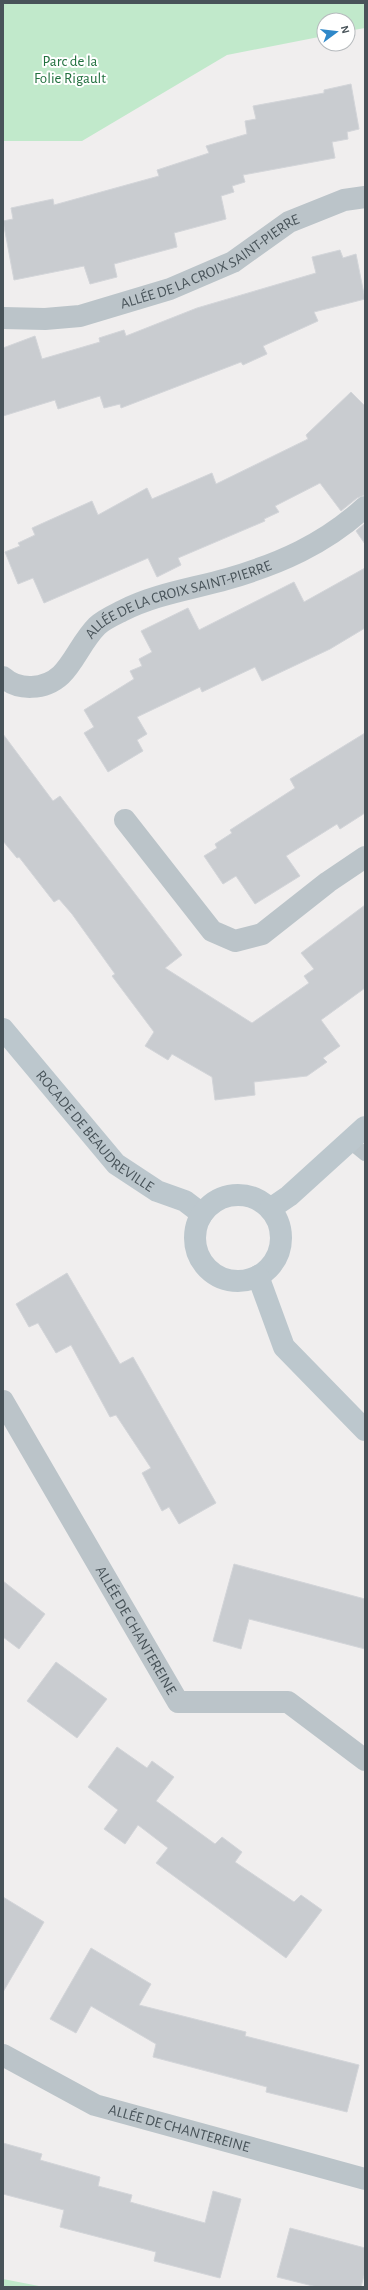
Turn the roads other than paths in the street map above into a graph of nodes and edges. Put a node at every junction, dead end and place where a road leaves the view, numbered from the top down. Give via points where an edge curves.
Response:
1 (365, 197) edge
2 (3, 318) edge
3 (365, 507) edge
4 (3, 677) edge
5 (125, 820) dead end
6 (365, 857) edge
7 (3, 1029) edge
8 (365, 1127) edge
9 (357, 1148) edge
10 (270, 1209) junction
11 (202, 1214) junction
12 (258, 1276) junction
13 (3, 1401) edge
14 (365, 1430) edge
15 (365, 1760) edge
16 (3, 2055) edge
17 (365, 2179) edge

1 - 2 street, ALLÉE DE LA CROIX SAINT-PIERRE via 344,200 289,222 233,262 170,289 80,316
3 - 4 street, ALLÉE DE LA CROIX SAINT-PIERRE via 327,538 283,561 227,579 151,598 123,610 97,625 60,676 42,685 24,688 9,683
5 - 6 street via 212,931 235,941 262,934 328,882
7 - 11 street, ROCADE DE BEAUDREVILLE via 116,1164 157,1191 185,1200
8 - 9 street
9 - 10 street
10 - 11 street via 260,1200 234,1195 211,1204
10 - 12 street via 278,1221 281,1245 272,1264
11 - 12 street via 196,1228 195,1243 208,1269 220,1277 235,1281 250,1280
12 - 14 street via 284,1347
13 - 15 street, ALLÉE DE CHANTEREINE via 178,1702 288,1702
16 - 17 street, ALLÉE DE CHANTEREINE via 95,2105

